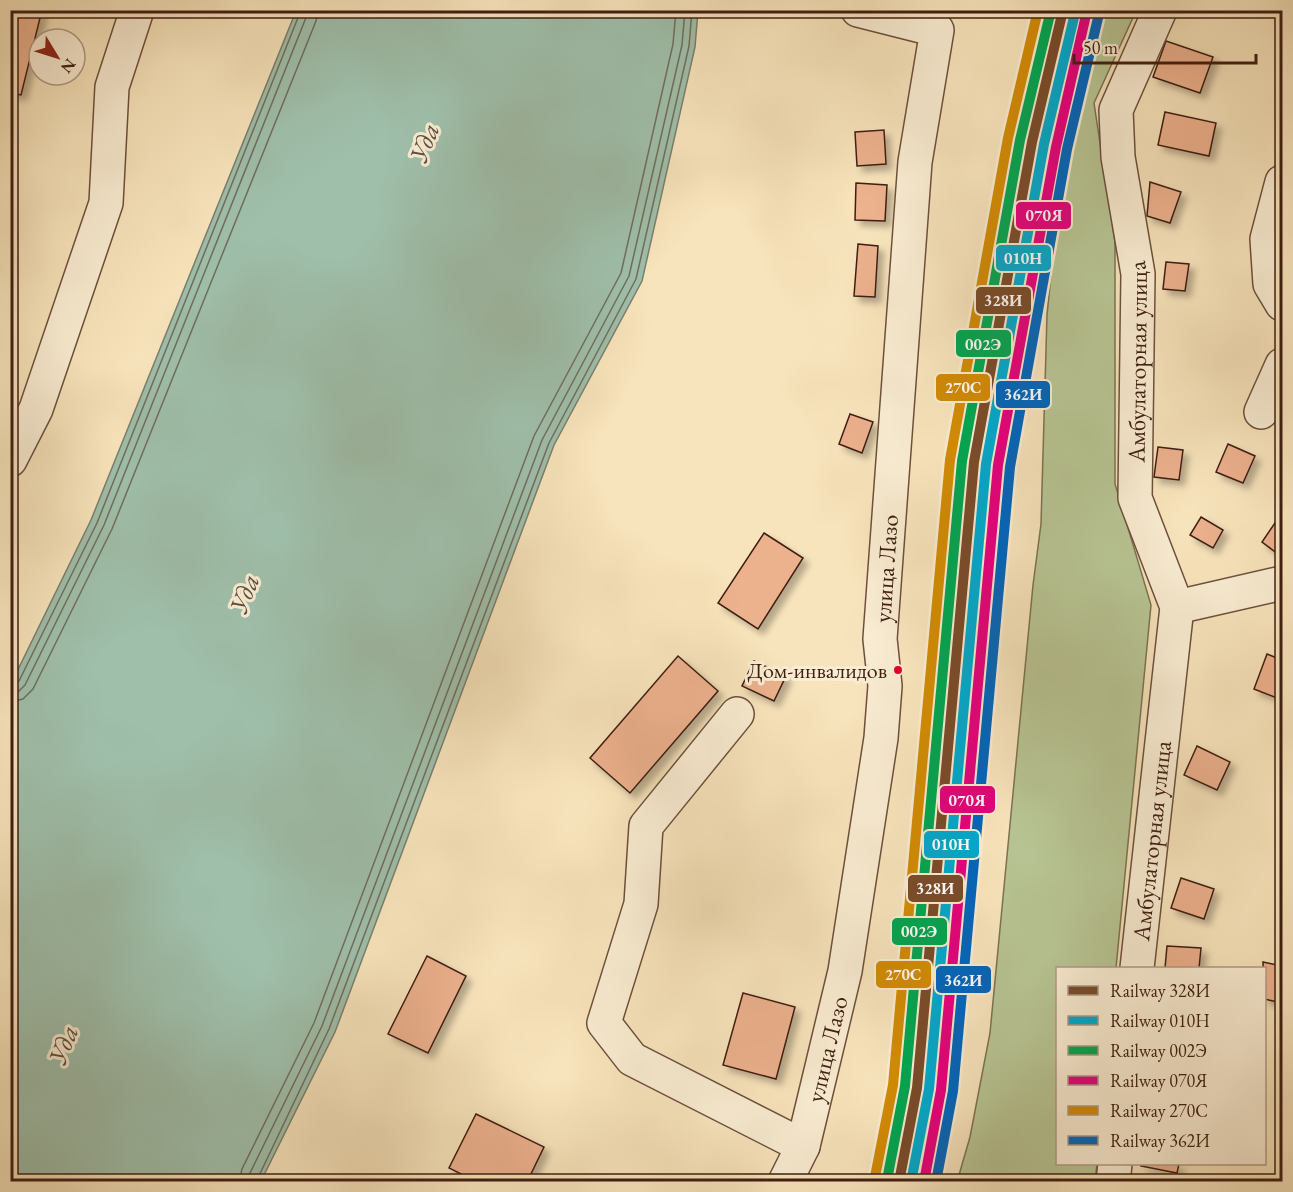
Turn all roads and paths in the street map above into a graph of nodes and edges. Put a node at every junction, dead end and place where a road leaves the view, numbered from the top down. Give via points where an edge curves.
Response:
1 (137, 10) edge
2 (858, 10) edge
3 (1160, 10) edge
4 (1282, 182) edge
5 (1282, 304) edge
6 (1282, 365) edge
7 (1261, 412) dead end
8 (10, 460) edge
9 (1282, 583) edge
10 (1177, 607) junction
11 (737, 714) dead end
12 (1137, 967) edge
13 (802, 1146) junction
14 (1115, 1165) edge
15 (785, 1182) edge
16 (1113, 1182) edge

1 - 8 street via 112,87 106,203 36,409
2 - 13 street, улица Лазо via 937,30 915,162 880,639 885,686 880,738 845,971
3 - 10 street, Амбулаторная улица via 1116,110 1118,157 1138,274 1135,498
4 - 5 street via 1267,239 1270,284
6 - 7 street
9 - 10 street
10 - 12 street, Амбулаторная улица
11 - 13 street via 646,826 641,904 604,1023 632,1059
13 - 15 street, улица Лазо
14 - 16 street

